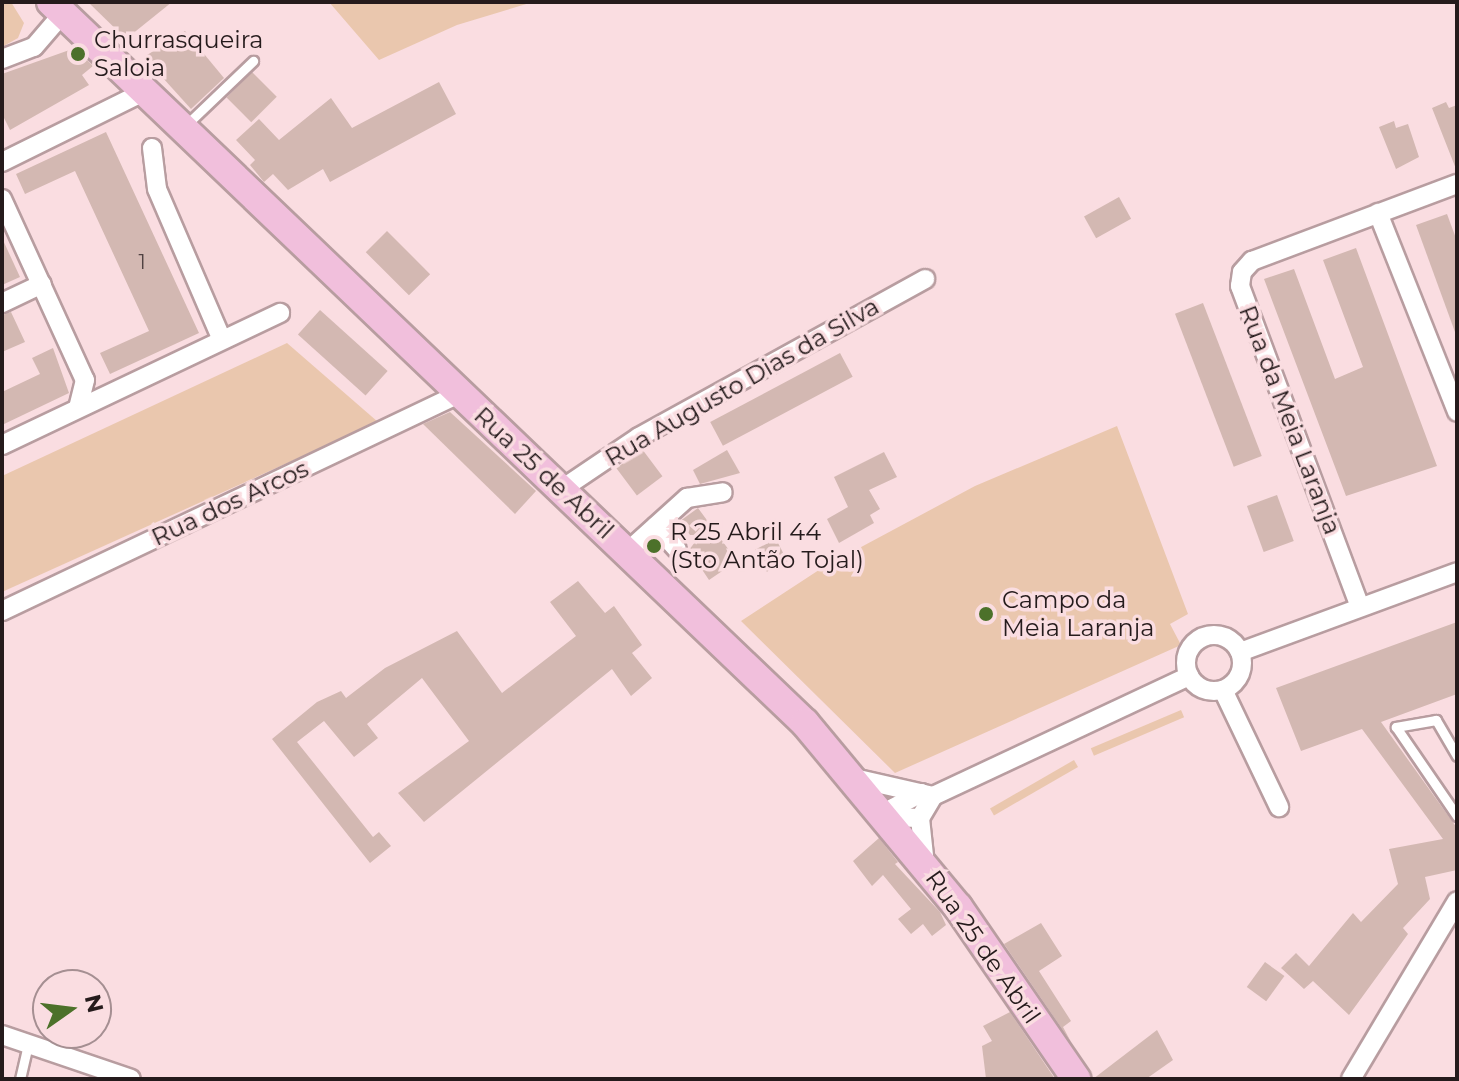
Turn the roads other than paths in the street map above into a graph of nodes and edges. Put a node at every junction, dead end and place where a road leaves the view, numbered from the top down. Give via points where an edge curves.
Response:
1 (57, 7) edge
2 (2, 59) edge
3 (253, 61) dead end
4 (148, 90) junction
5 (185, 126) junction
6 (152, 148) dead end
7 (2, 162) edge
8 (1457, 184) edge
9 (2, 199) edge
10 (1378, 213) junction
11 (925, 279) dead end
12 (42, 284) junction
13 (2, 303) edge
14 (280, 313) dead end
15 (222, 340) junction
16 (459, 394) junction
17 (78, 408) junction
18 (1457, 412) edge
19 (2, 445) edge
20 (562, 489) junction
21 (723, 492) dead end
22 (656, 526) junction
23 (677, 549) dead end
24 (627, 552) junction
25 (1457, 572) edge
26 (1360, 607) junction
27 (2, 611) edge
28 (1240, 652) junction
29 (1189, 676) junction
30 (1223, 690) junction
31 (1457, 756) edge
32 (854, 778) junction
33 (927, 795) junction
34 (1279, 807) dead end
35 (1456, 809) edge
36 (888, 817) junction
37 (920, 818) junction
38 (925, 865) junction
39 (1457, 901) edge
40 (2, 1035) edge
41 (28, 1043) junction
42 (20, 1079) edge
43 (131, 1079) edge
44 (1076, 1079) edge
45 (1351, 1079) edge

1 - 2 street via 34,47
1 - 4 main road, Rua 25 de Abril
3 - 5 lane
4 - 5 main road, Rua 25 de Abril
4 - 7 street
5 - 16 main road, Rua 25 de Abril
6 - 15 street via 157,189
8 - 10 street, Rua da Meia Laranja
9 - 12 street
10 - 18 street
10 - 26 street, Rua da Meia Laranja via 1252,261 1240,286
11 - 20 street, Rua Augusto Dias da Silva via 639,437
12 - 13 street
12 - 17 street via 85,380
14 - 15 street
15 - 17 street
16 - 20 main road, Rua 25 de Abril
16 - 27 street, Rua dos Arcos
17 - 19 street
20 - 24 main road, Rua 25 de Abril
21 - 22 street via 687,498
22 - 23 street
22 - 24 street
24 - 32 main road, Rua 25 de Abril via 805,723
25 - 26 street
26 - 28 street
28 - 29 street via 1220,635 1199,638 1187,653
28 - 30 street via 1240,675
29 - 30 street via 1203,689
29 - 33 street
30 - 34 street
31 - 35 lane via 1436,720 1396,727
32 - 33 street
32 - 36 main road, Rua 25 de Abril
33 - 36 street via 893,808
33 - 37 street
36 - 37 street
36 - 38 main road, Rua 25 de Abril
37 - 38 street
38 - 44 main road, Rua 25 de Abril
39 - 45 street
40 - 41 street
41 - 42 lane
41 - 43 street

